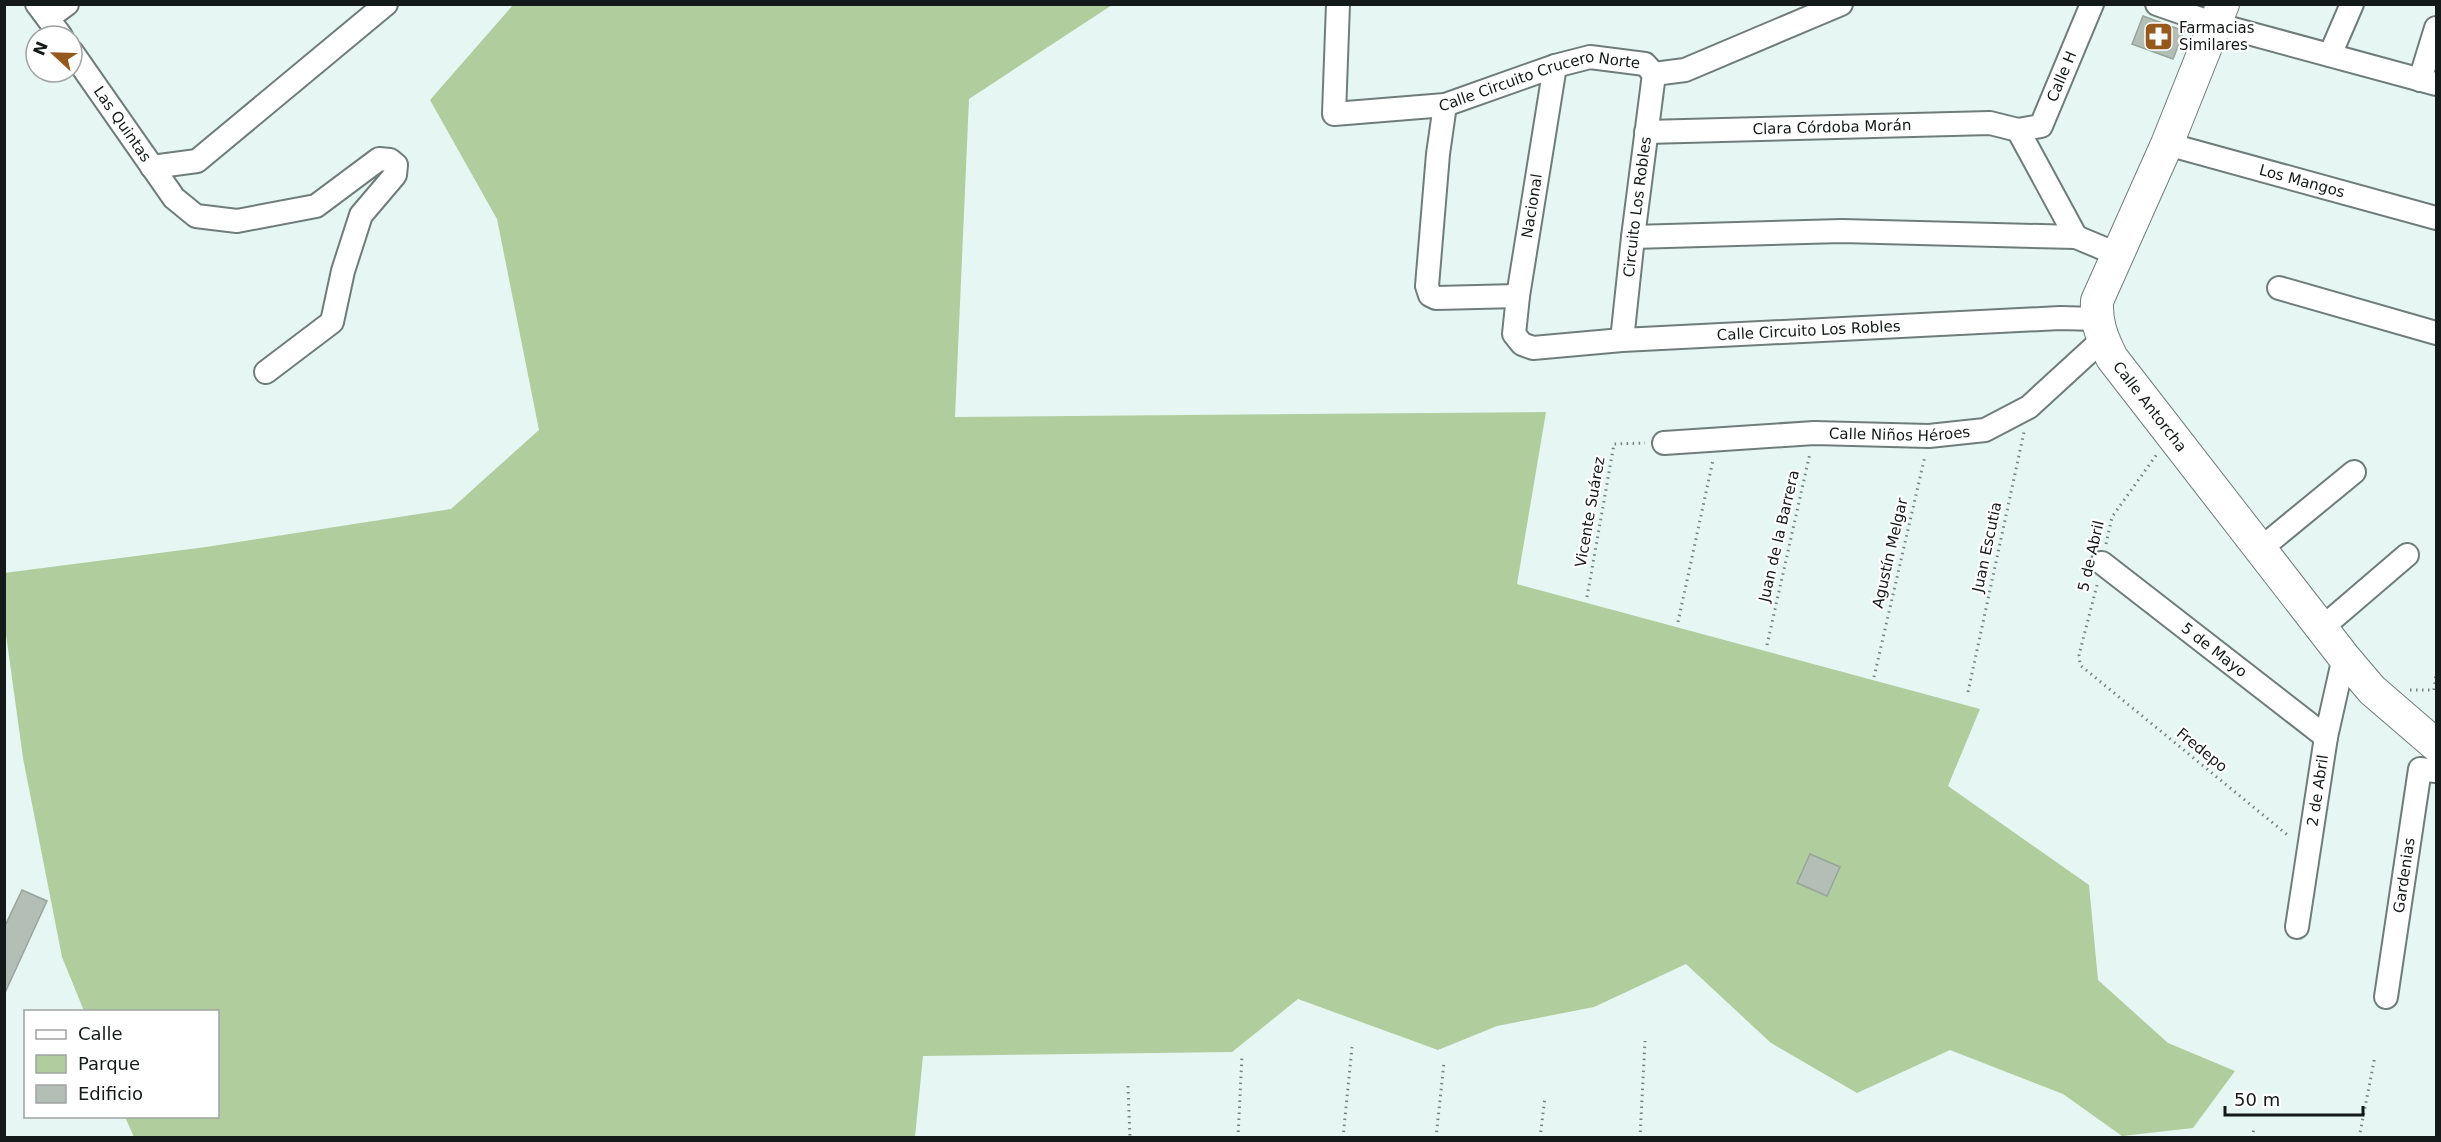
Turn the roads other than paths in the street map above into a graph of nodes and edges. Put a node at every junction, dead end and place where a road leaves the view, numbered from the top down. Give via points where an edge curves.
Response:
1 (67, 4) edge
2 (386, 4) edge
3 (1338, 4) edge
4 (1841, 4) edge
5 (2092, 4) edge
6 (2157, 4) edge
7 (2352, 4) edge
8 (2219, 14) edge
9 (48, 19) edge
10 (2436, 28) edge
11 (2330, 56) junction
12 (1555, 66) junction
13 (84, 69) edge
14 (1654, 74) junction
15 (2428, 82) edge
16 (1445, 105) junction
17 (2018, 130) junction
18 (1646, 132) junction
19 (2167, 144) junction
20 (152, 166) junction
21 (2436, 218) edge
22 (1633, 237) junction
23 (2076, 237) junction
24 (2119, 255) junction
25 (2279, 288) dead end
26 (1518, 296) junction
27 (2099, 329) junction
28 (2436, 333) edge
29 (1622, 340) junction
30 (1522, 344) joint
31 (266, 372) dead end
32 (1664, 443) road end
33 (2354, 472) dead end
34 (2259, 550) junction
35 (2407, 555) dead end
36 (2102, 563) road end
37 (2323, 627) junction
38 (2344, 657) junction
39 (2326, 737) junction
40 (2435, 742) edge
41 (2436, 771) edge
42 (2297, 927) dead end
43 (2386, 997) dead end

1 - 9 street
2 - 20 street via 197,161
3 - 16 street via 1334,114
4 - 14 street, Calle Circuito Crucero Norte via 1685,70
5 - 17 street, Calle H via 2041,126
6 - 8 street
7 - 11 street
8 - 11 street
8 - 19 street
10 - 15 street
11 - 15 street
12 - 14 street, Calle Circuito Crucero Norte via 1590,57 1644,64
12 - 16 street, Calle Circuito Crucero Norte
12 - 26 street, Nacional
13 - 20 street, Las Quintas
14 - 18 street, Circuito Los Robles
16 - 26 street, Calle Circuito Crucero Norte via 1427,285 1436,298
17 - 18 street, Clara Córdoba Morán via 1990,123
17 - 23 street
18 - 22 street, Circuito Los Robles
19 - 21 street, Los Mangos
19 - 24 street
20 - 31 street, Las Quintas via 174,198 196,216 237,221 316,206 379,159 396,165 395,175 361,215 332,322
22 - 23 street via 1842,231
22 - 29 street, Circuito Los Robles
23 - 24 street
24 - 27 street via 2097,301
25 - 28 street
26 - 30 street, Nacional via 1514,334
27 - 29 street, Calle Circuito Los Robles via 2060,318
27 - 32 street, Calle Niños Héroes via 2029,407 1985,430 1929,436 1814,434
27 - 34 street, Calle Antorcha via 2112,358
29 - 30 street, Calle Circuito Los Robles via 1533,348
33 - 34 street
34 - 37 street, Calle Antorcha
35 - 37 street
36 - 39 street, 5 de Mayo
37 - 38 street, Calle Antorcha
38 - 39 street, 2 de Abril
38 - 40 street, Calle Antorcha via 2372,690
39 - 42 street, 2 de Abril
41 - 43 street, Gardenias via 2420,769

